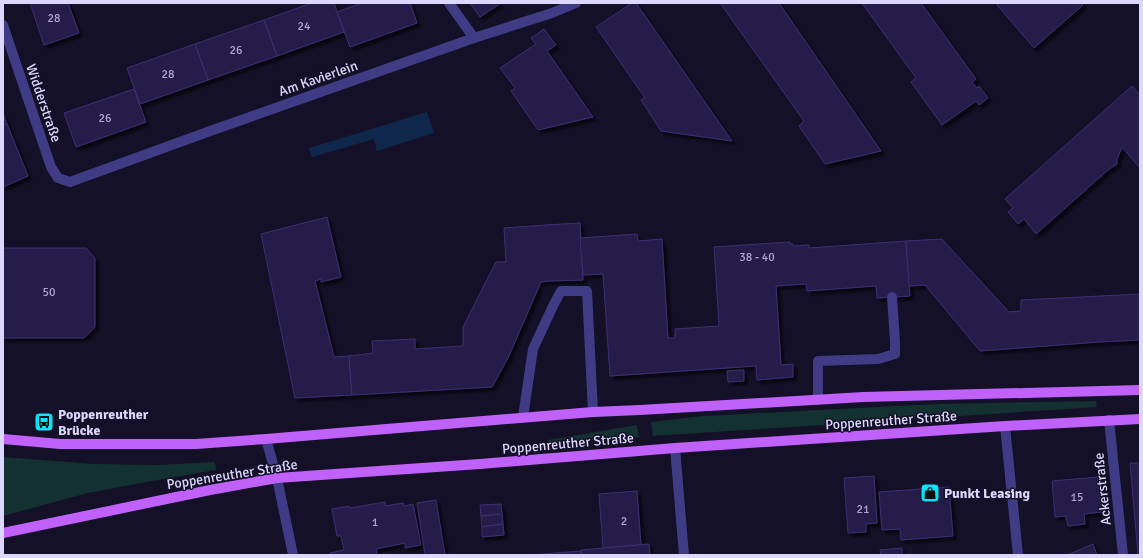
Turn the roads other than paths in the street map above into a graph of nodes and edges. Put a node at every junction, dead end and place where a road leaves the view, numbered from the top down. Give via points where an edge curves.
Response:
1 (449, 3) edge
2 (576, 3) edge
3 (3, 25) edge
4 (474, 38) junction
5 (70, 182) joint
6 (892, 297) dead end
7 (1140, 390) edge
8 (818, 400) junction
9 (593, 412) junction
10 (523, 417) junction
11 (1140, 419) edge
12 (1109, 420) junction
13 (1005, 426) junction
14 (3, 439) edge
15 (266, 439) junction
16 (675, 448) junction
17 (277, 478) junction
18 (3, 534) edge
19 (293, 555) edge
20 (684, 555) edge
21 (1018, 555) edge
22 (1123, 555) edge

1 - 4 street
2 - 4 street, Am Kavierlein
3 - 5 street, Widderstraße via 51,167 58,178
4 - 5 street, Am Kavierlein
6 - 8 street via 895,354 878,359 818,361
7 - 8 main road, Poppenreuther Straße
8 - 9 main road, Poppenreuther Straße
9 - 10 main road, Poppenreuther Straße
9 - 10 street via 587,290 561,291 533,349
10 - 15 main road, Poppenreuther Straße
11 - 12 main road, Poppenreuther Straße
12 - 13 main road, Poppenreuther Straße
12 - 22 street, Ackerstraße
13 - 16 main road, Poppenreuther Straße
13 - 21 street
14 - 15 main road, Poppenreuther Straße via 60,444 196,444
15 - 17 street
16 - 17 main road, Poppenreuther Straße
16 - 20 street
17 - 18 main road, Poppenreuther Straße
17 - 19 street

